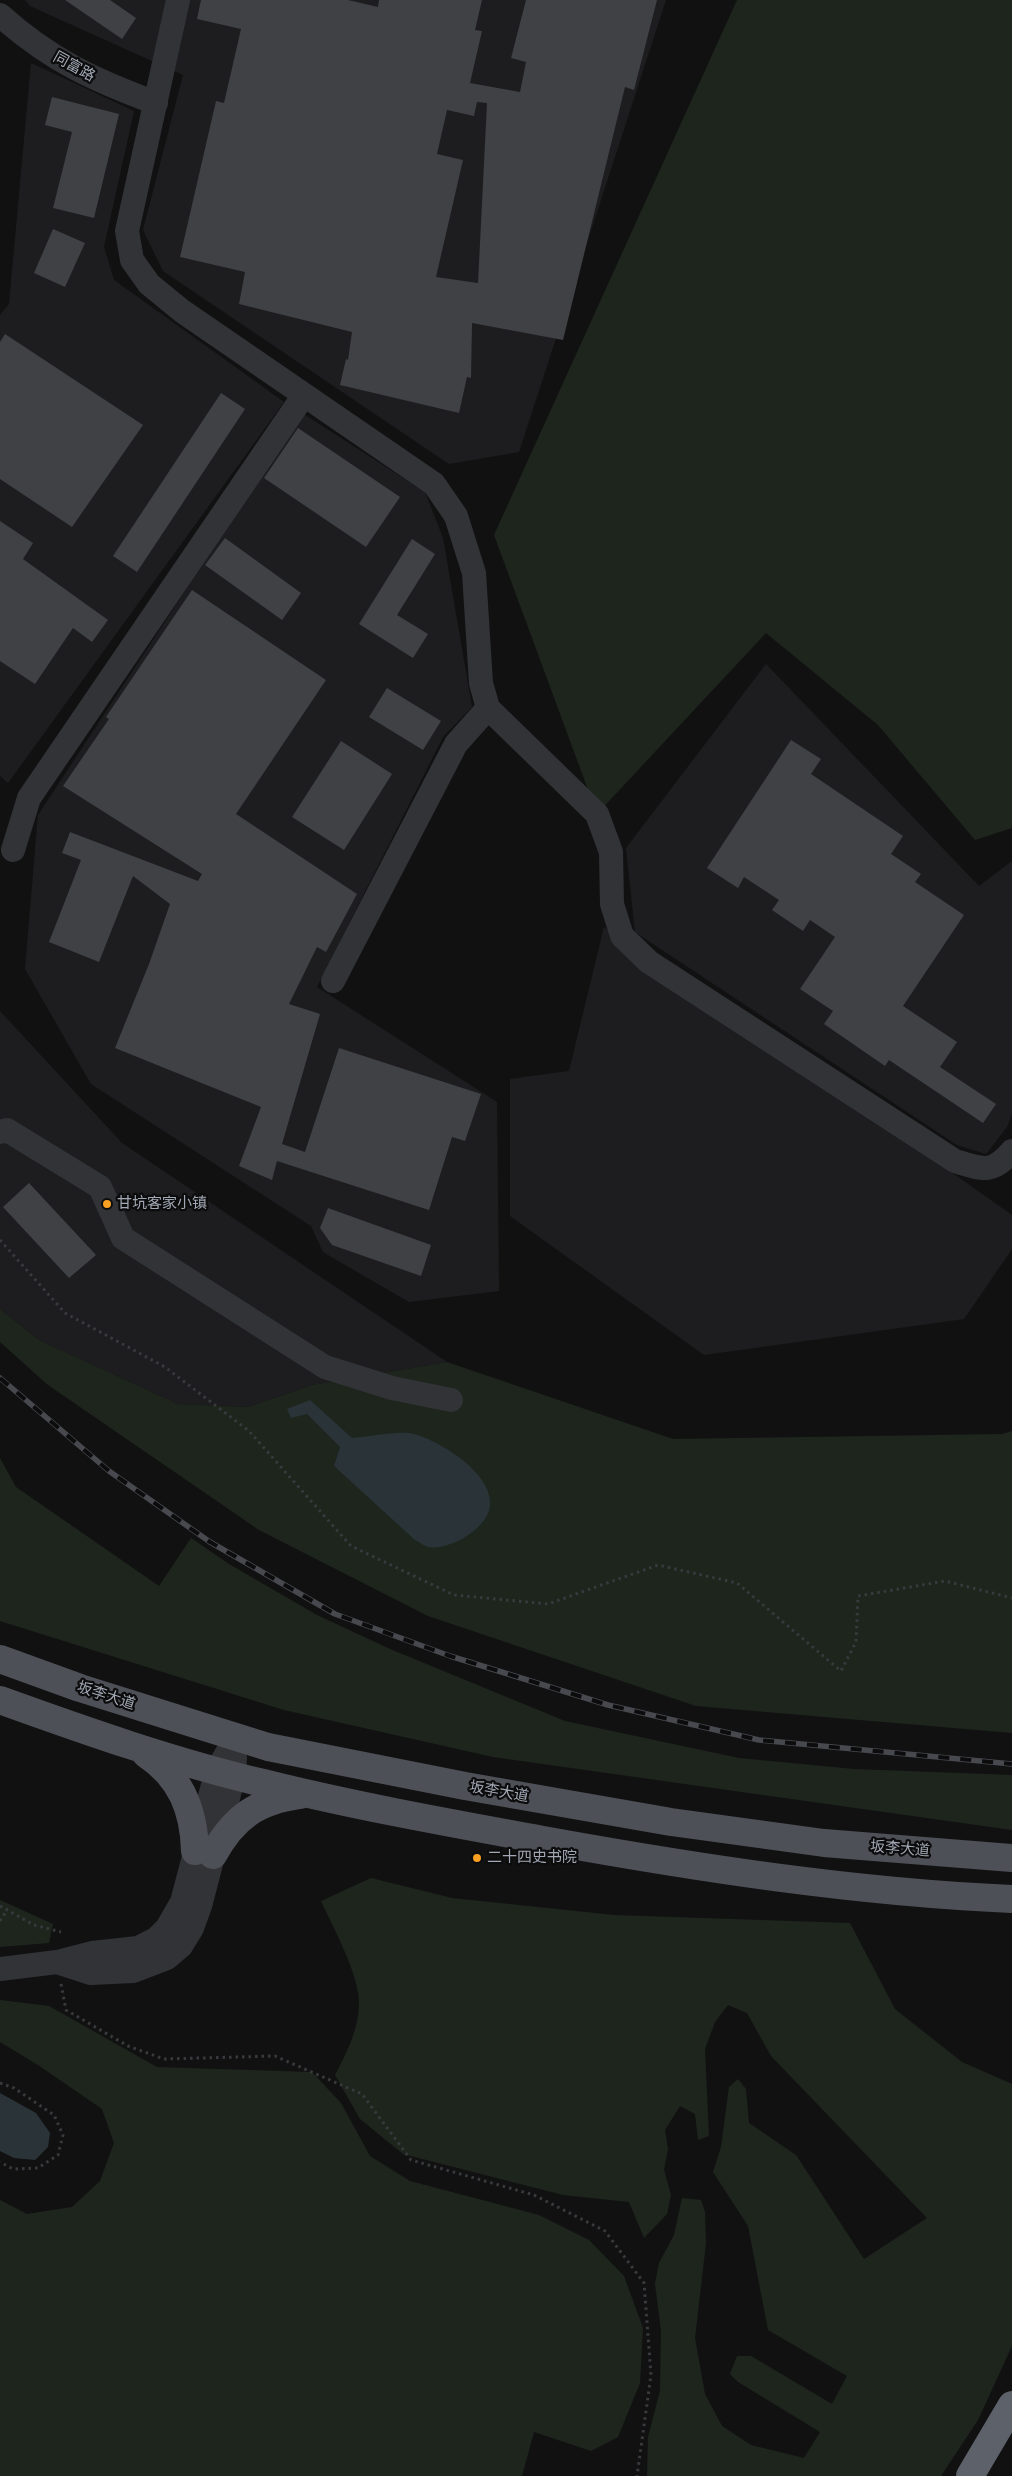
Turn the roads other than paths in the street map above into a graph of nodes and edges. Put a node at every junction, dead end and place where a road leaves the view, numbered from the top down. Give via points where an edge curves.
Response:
1 (178, 0) edge
2 (0, 15) edge
3 (156, 104) junction
4 (304, 395) junction
5 (488, 708) junction
6 (13, 850) dead end
7 (333, 981) dead end
8 (0, 1132) edge
9 (1012, 1151) edge
10 (451, 1400) dead end
11 (0, 1659) edge
12 (0, 1700) edge
13 (236, 1738) junction
14 (132, 1745) junction
15 (225, 1773) junction
16 (311, 1793) junction
17 (204, 1853) junction
18 (1012, 1858) edge
19 (1012, 1899) edge
20 (0, 1969) edge
21 (1012, 2405) edge
22 (970, 2476) edge

1 - 3 street
2 - 3 street, 同富路 via 29,41 74,69
3 - 4 street via 127,231 132,260 149,284 182,311
4 - 5 street via 434,484 456,516 474,573 481,683
4 - 6 street via 29,798
5 - 7 street via 456,744
5 - 9 street via 597,814 611,852 612,904 622,936 649,962 954,1161 983,1169 1002,1164
8 - 10 street via 7,1130 100,1187 123,1238 325,1367 392,1388
11 - 13 main road, 坂李大道
12 - 14 main road
13 - 15 street
13 - 18 main road, 坂李大道 via 455,1784 670,1822 824,1843
14 - 15 main road
14 - 17 main road via 171,1774 183,1793
15 - 16 main road
15 - 17 street
16 - 17 main road via 281,1797 262,1804 245,1814
16 - 19 main road via 664,1862 820,1884
17 - 20 street via 179,1909 156,1939 138,1948
21 - 22 highway

